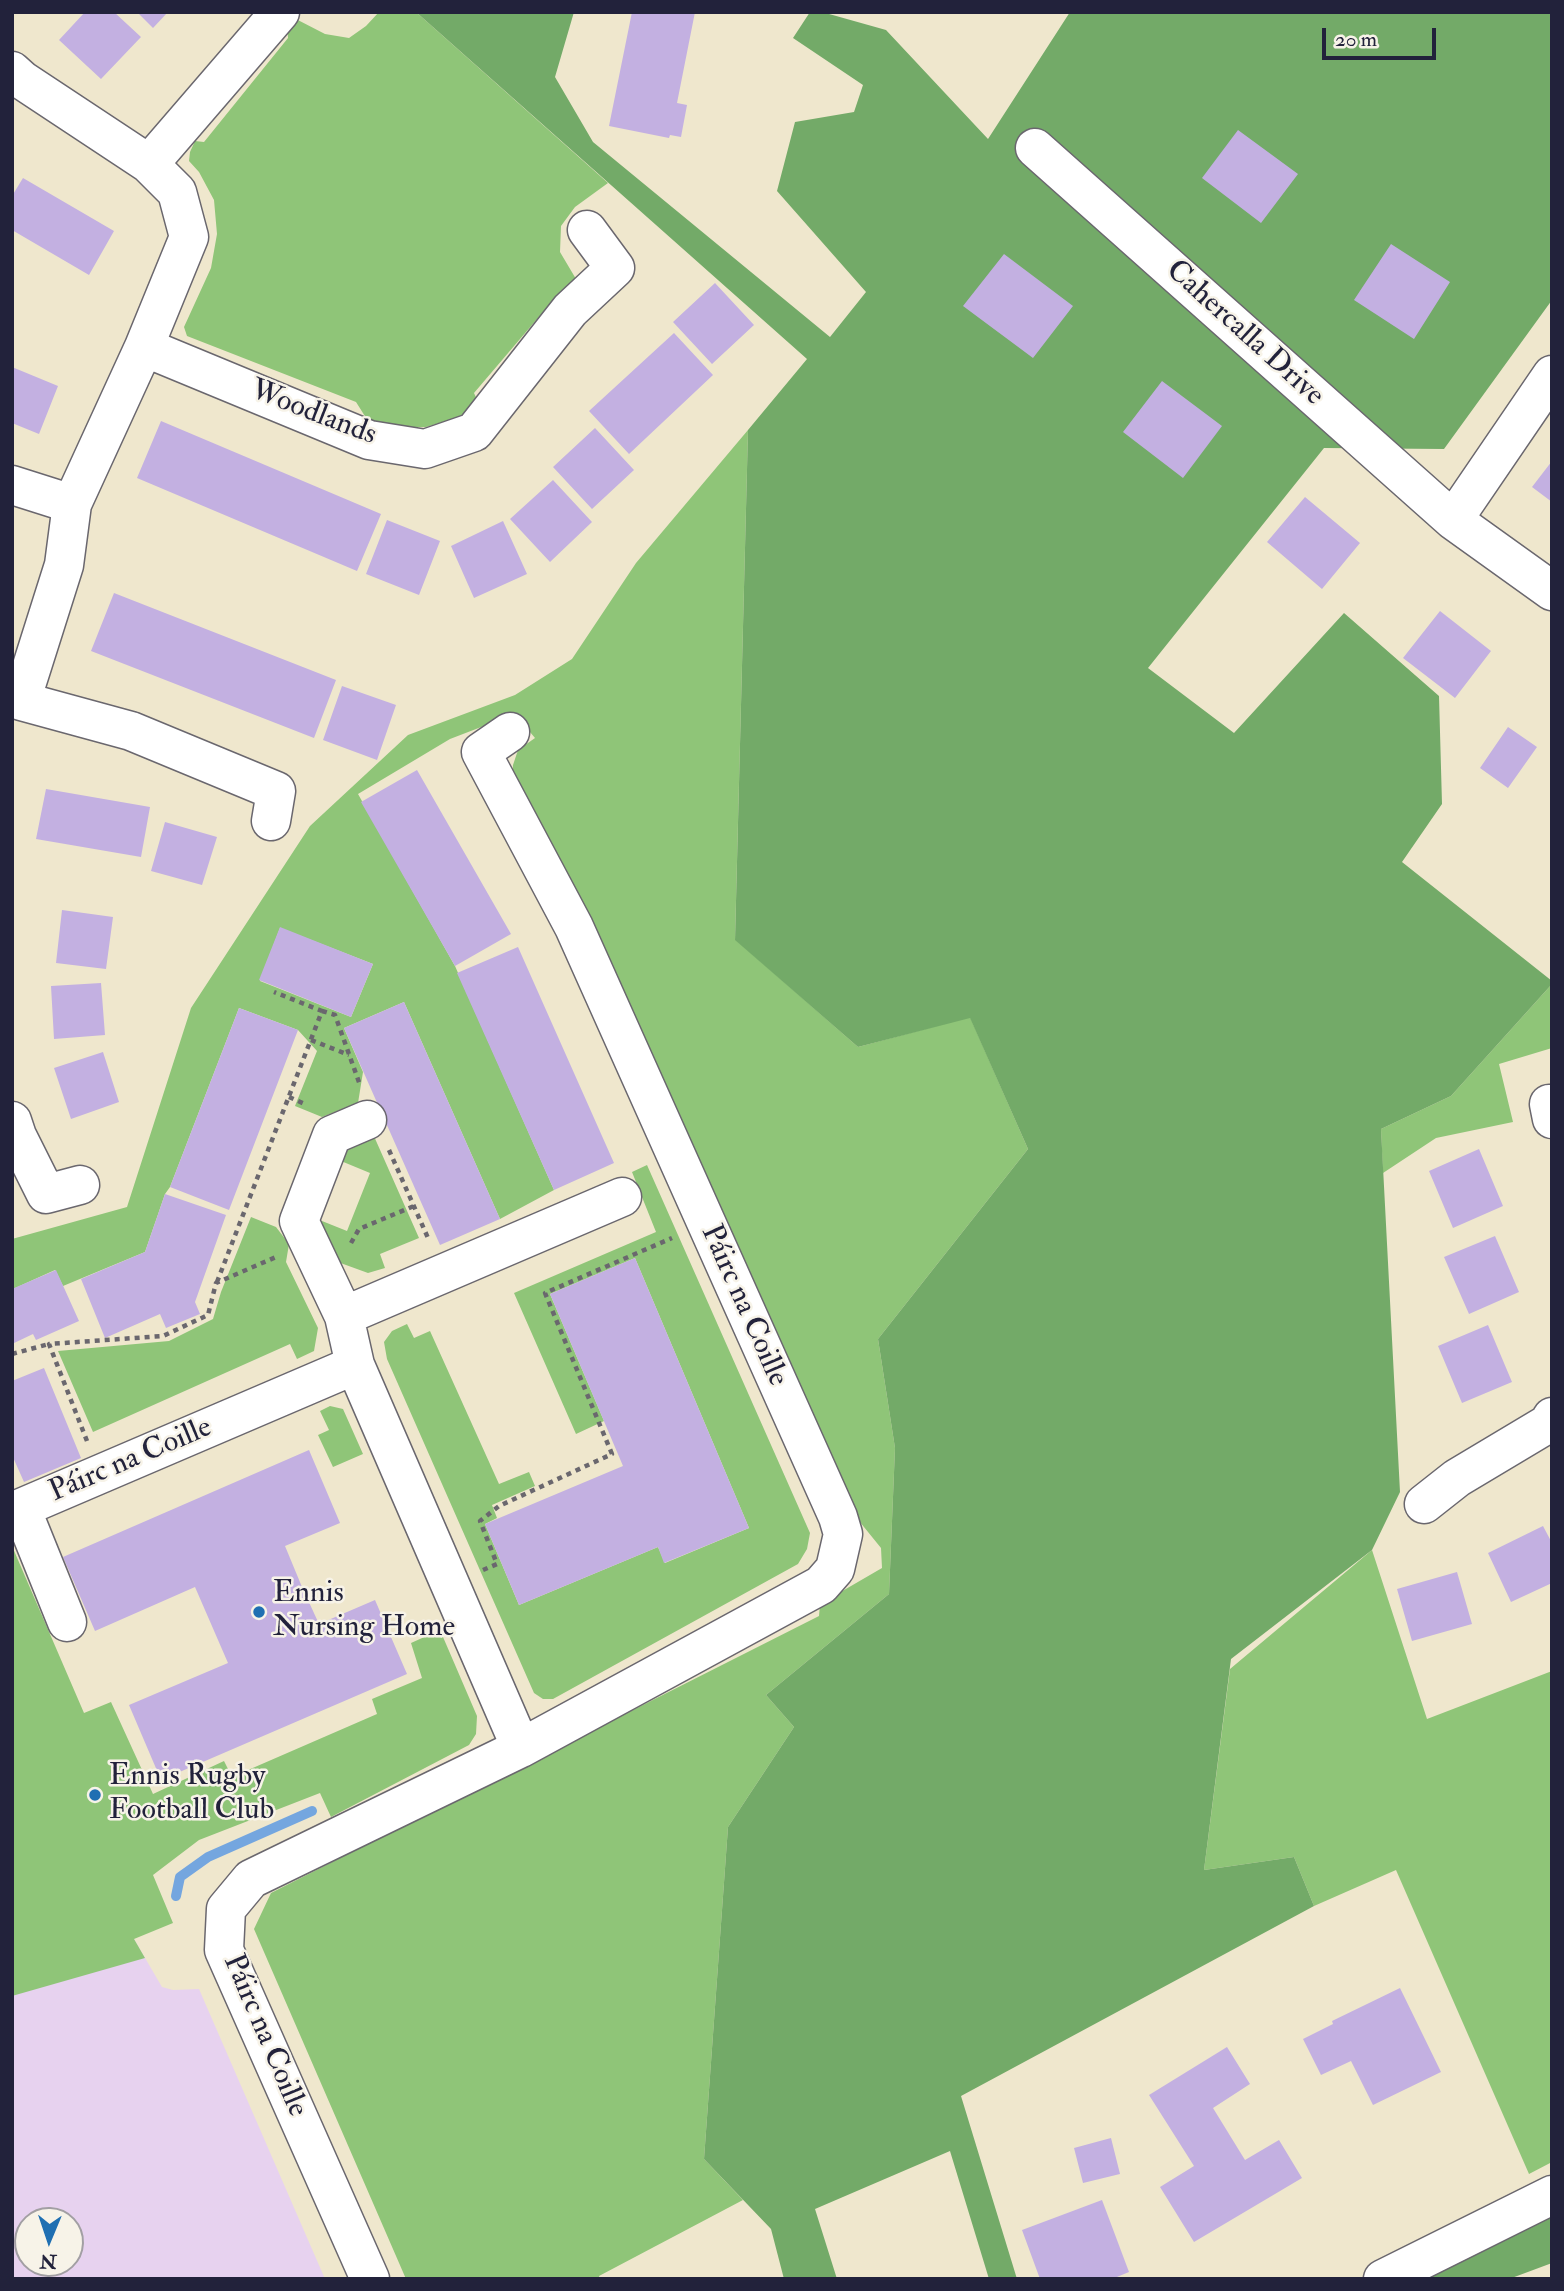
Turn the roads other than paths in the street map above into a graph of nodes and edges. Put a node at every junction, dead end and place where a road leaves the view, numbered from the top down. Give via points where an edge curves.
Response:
1 (280, 12) edge
2 (12, 71) edge
3 (1035, 148) dead end
4 (149, 164) junction
5 (587, 230) dead end
6 (145, 347) junction
7 (1552, 375) edge
8 (12, 485) edge
9 (72, 505) junction
10 (1453, 520) junction
11 (1552, 592) edge
12 (17, 713) edge
13 (510, 732) dead end
14 (271, 821) dead end
15 (1552, 1104) edge
16 (372, 1119) road end
17 (1552, 1119) edge
18 (12, 1121) edge
19 (80, 1185) dead end
20 (622, 1198) dead end
21 (344, 1316) junction
22 (355, 1365) junction
23 (1552, 1417) edge
24 (1424, 1504) dead end
25 (67, 1622) dead end
26 (521, 1748) junction
27 (1552, 2195) edge
28 (370, 2279) edge
29 (1383, 2279) edge

1 - 4 street
2 - 4 street
3 - 10 street, Cahercalla Drive
4 - 6 street via 177,192 189,237
5 - 6 street, Woodlands via 615,268 569,310 474,432 425,449 369,440
6 - 9 street
7 - 10 street
8 - 9 street
9 - 12 street via 64,565
10 - 11 street, Cahercalla Drive
12 - 14 street via 131,731 276,791
13 - 26 street, Páirc na Coille via 481,752 574,927 843,1534 835,1569 821,1585
15 - 17 street
16 - 21 street via 332,1135 299,1221
18 - 19 street via 46,1194
20 - 21 street
21 - 22 street
22 - 25 street, Páirc na Coille via 21,1508
22 - 26 street
23 - 24 street
26 - 28 street, Páirc na Coille via 251,1879 226,1909 224,1950
27 - 29 street

